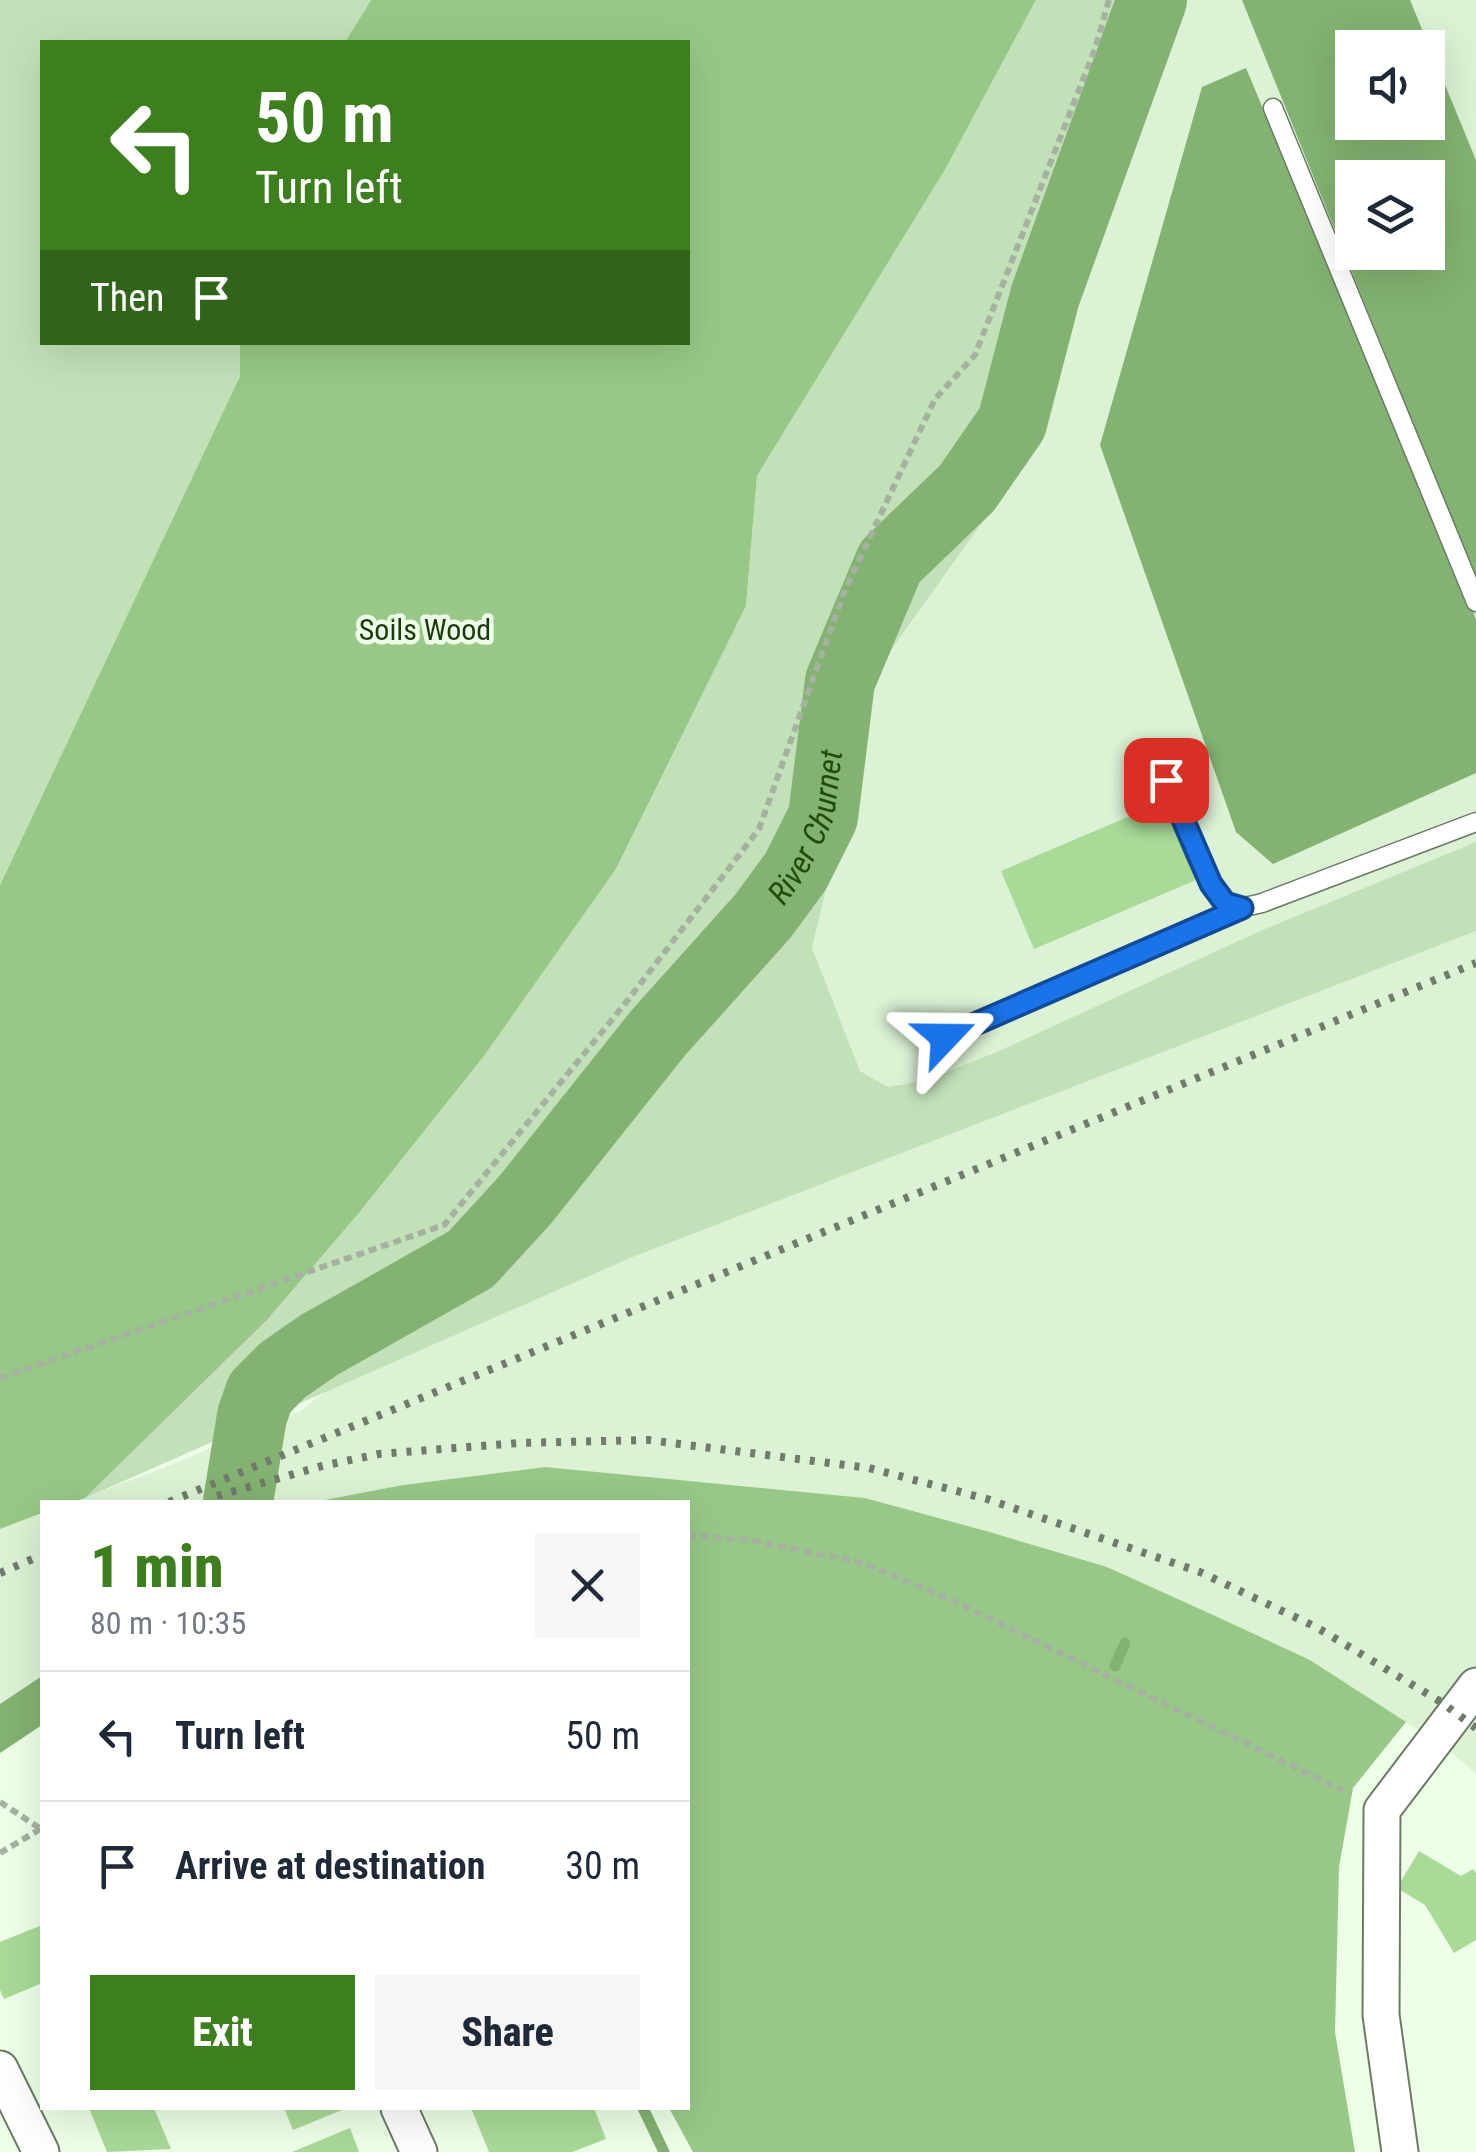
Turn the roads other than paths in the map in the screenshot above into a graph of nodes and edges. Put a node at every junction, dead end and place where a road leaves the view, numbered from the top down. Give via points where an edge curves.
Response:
1 (1273, 108) dead end
2 (1476, 602) edge
3 (1166, 780) dead end
4 (1476, 822) edge
5 (1242, 908) junction
6 (945, 1037) dead end
7 (1476, 1686) edge
8 (0, 2069) edge
9 (400, 2110) edge
10 (41, 2152) edge
11 (419, 2152) edge
12 (1400, 2152) edge

1 - 2 lane
3 - 5 lane via 1211,884 1225,903
4 - 5 lane
5 - 6 lane
7 - 12 street via 1382,1810 1381,2014
8 - 10 street
9 - 11 street

